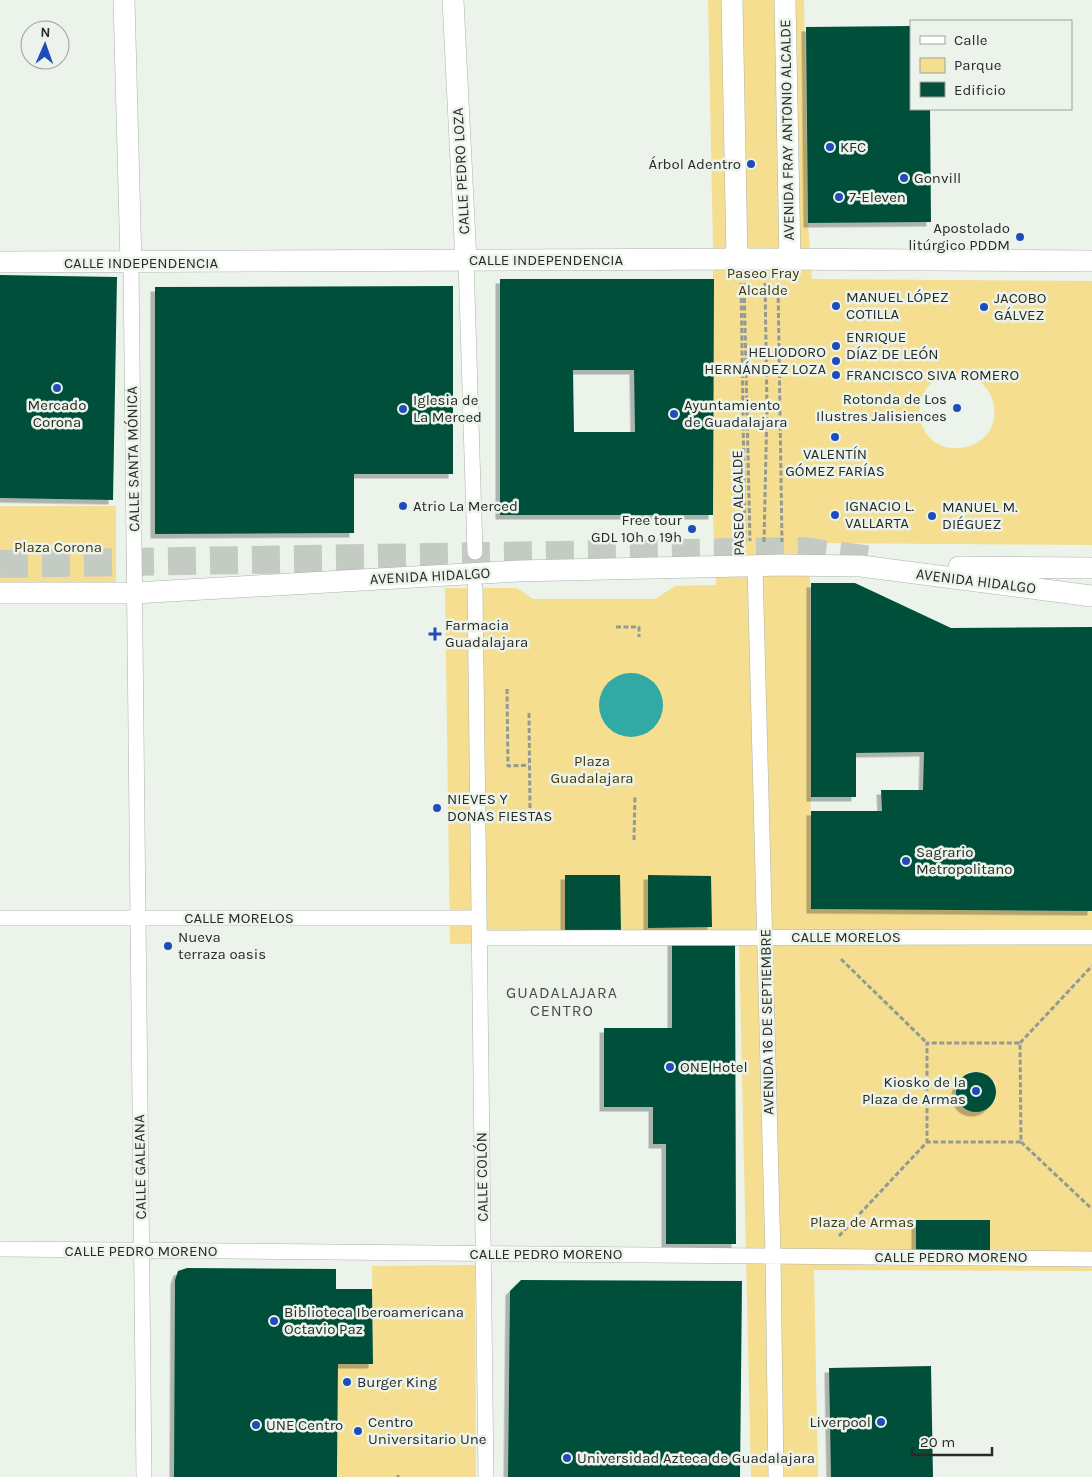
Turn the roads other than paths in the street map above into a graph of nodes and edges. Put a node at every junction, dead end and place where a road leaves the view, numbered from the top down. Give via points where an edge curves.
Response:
1 (124, 0) edge
2 (453, 0) edge
3 (732, 0) edge
4 (784, 0) edge
5 (740, 259) junction
6 (783, 260) junction
7 (466, 261) junction
8 (1092, 261) edge
9 (0, 262) edge
10 (131, 263) junction
11 (475, 552) dead end
12 (861, 566) junction
13 (753, 567) junction
14 (1092, 568) edge
15 (476, 588) dead end
16 (0, 593) edge
17 (134, 594) junction
18 (1092, 596) edge
19 (0, 918) edge
20 (138, 918) junction
21 (478, 918) junction
22 (1092, 937) edge
23 (479, 938) junction
24 (765, 938) junction
25 (0, 1250) edge
26 (141, 1251) junction
27 (483, 1253) junction
28 (773, 1256) junction
29 (1092, 1259) edge
30 (144, 1477) edge
31 (486, 1477) edge
32 (776, 1477) edge

1 - 10 street, CALLE SANTA MÓNICA
2 - 7 street, CALLE PEDRO LOZA
3 - 5 street
4 - 6 street, AVENIDA FRAY ANTONIO ALCALDE
5 - 6 street, CALLE INDEPENDENCIA
5 - 7 street, CALLE INDEPENDENCIA
6 - 8 street, CALLE INDEPENDENCIA
7 - 10 street, CALLE INDEPENDENCIA
7 - 11 street, CALLE PEDRO LOZA
9 - 10 street, CALLE INDEPENDENCIA
10 - 17 street, CALLE SANTA MÓNICA
12 - 13 street, AVENIDA HIDALGO
12 - 14 street, AVENIDA HIDALGO
12 - 18 street, AVENIDA HIDALGO
13 - 17 street, AVENIDA HIDALGO via 518,571
13 - 24 street, AVENIDA 16 DE SEPTIEMBRE
15 - 21 street, CALLE COLÓN
16 - 17 street, AVENIDA HIDALGO
17 - 20 street, CALLE SANTA MÓNICA
19 - 20 street, CALLE MORELOS
20 - 21 street, CALLE MORELOS
20 - 26 street, CALLE GALEANA
21 - 23 street, CALLE COLÓN
22 - 24 street, CALLE MORELOS
23 - 24 street, CALLE MORELOS
23 - 27 street, CALLE COLÓN
24 - 28 street, AVENIDA 16 DE SEPTIEMBRE
25 - 26 street, CALLE PEDRO MORENO
26 - 27 street, CALLE PEDRO MORENO
26 - 30 street, CALLE GALEANA
27 - 28 street, CALLE PEDRO MORENO
27 - 31 street, CALLE COLÓN
28 - 29 street, CALLE PEDRO MORENO
28 - 32 street, AVENIDA 16 DE SEPTIEMBRE

